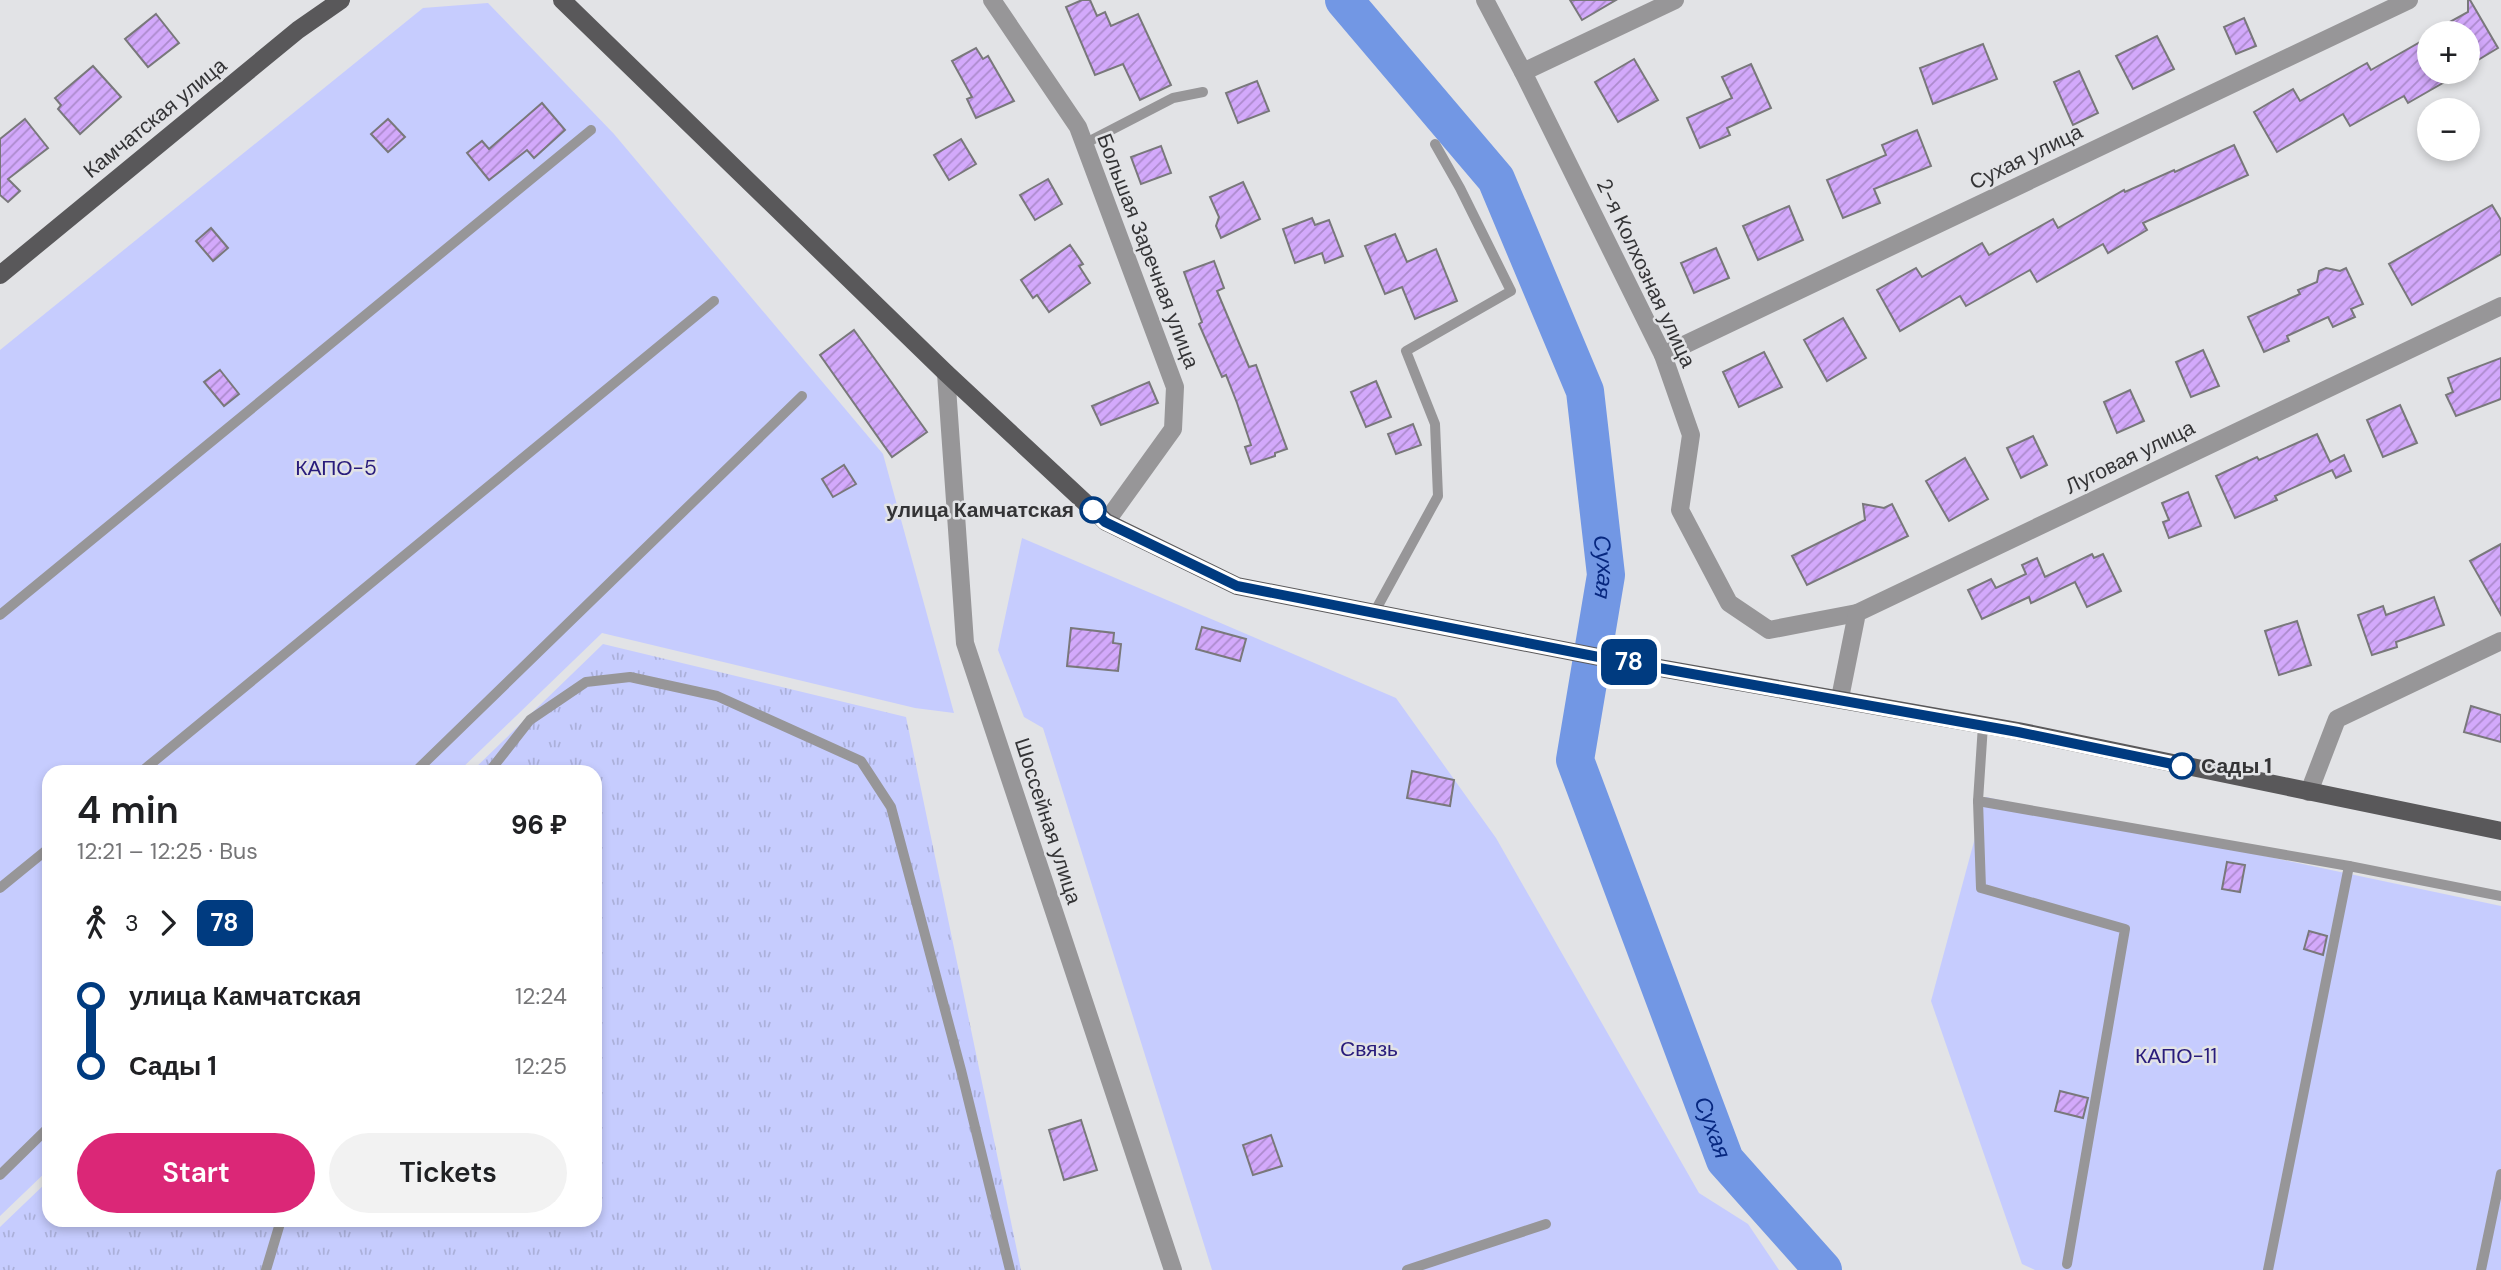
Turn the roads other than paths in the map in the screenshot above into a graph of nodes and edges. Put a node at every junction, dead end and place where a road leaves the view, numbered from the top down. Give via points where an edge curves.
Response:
1 (341, 0) edge
2 (562, 0) edge
3 (992, 0) edge
4 (1485, 0) edge
5 (1675, 0) edge
6 (2409, 0) edge
7 (1523, 72) junction
8 (1203, 92) dead end
9 (591, 130) dead end
10 (1435, 144) dead end
11 (1084, 145) junction
12 (0, 275) edge
13 (714, 301) dead end
14 (2501, 306) edge
15 (1663, 355) junction
16 (946, 373) junction
17 (802, 396) dead end
18 (1105, 522) junction
19 (1374, 613) junction
20 (1857, 613) junction
21 (0, 615) edge
22 (2501, 641) edge
23 (1840, 698) junction
24 (1983, 725) junction
25 (150, 765) edge
26 (422, 765) edge
27 (495, 765) edge
28 (2309, 792) junction
29 (1978, 801) junction
30 (2501, 831) edge
31 (42, 854) edge
32 (2349, 866) junction
33 (0, 888) edge
34 (2501, 896) edge
35 (42, 1135) edge
36 (2501, 1174) edge
37 (0, 1175) edge
38 (1546, 1224) dead end
39 (279, 1227) edge
40 (2067, 1264) dead end
41 (266, 1270) edge
42 (1010, 1270) edge
43 (1173, 1270) edge
44 (1407, 1270) edge
45 (2268, 1270) edge
46 (2481, 1270) edge

1 - 12 main road, Камчатская улица via 298,30
2 - 16 main road
3 - 11 street, Большая Заречная улица via 1078,127
4 - 7 street, 2-я Колхозная улица
5 - 7 street
6 - 15 street, Сухая улица
7 - 15 street, 2-я Колхозная улица
8 - 11 lane via 1173,98
9 - 21 lane
10 - 19 lane via 1511,291 1406,351 1435,424 1438,496
11 - 18 street, Большая Заречная улица via 1175,387 1173,429
13 - 25 lane
14 - 20 street, Луговая улица
15 - 20 street, 2-я Колхозная улица via 1691,435 1680,510 1729,603 1769,630
16 - 18 main road
16 - 43 street, Шоссейная улица via 965,643
17 - 26 lane
18 - 19 main road via 1237,586
19 - 23 main road
20 - 23 street
22 - 28 street via 2337,719
23 - 24 main road
24 - 28 main road
24 - 29 lane
27 - 42 lane via 530,720 575,689 586,682 630,677 717,696 862,761 891,807
28 - 30 main road
29 - 32 lane
29 - 40 lane via 1981,888 2125,929
31 - 33 lane
32 - 34 lane
32 - 45 lane
35 - 37 lane
36 - 46 lane
38 - 44 lane
39 - 41 lane

